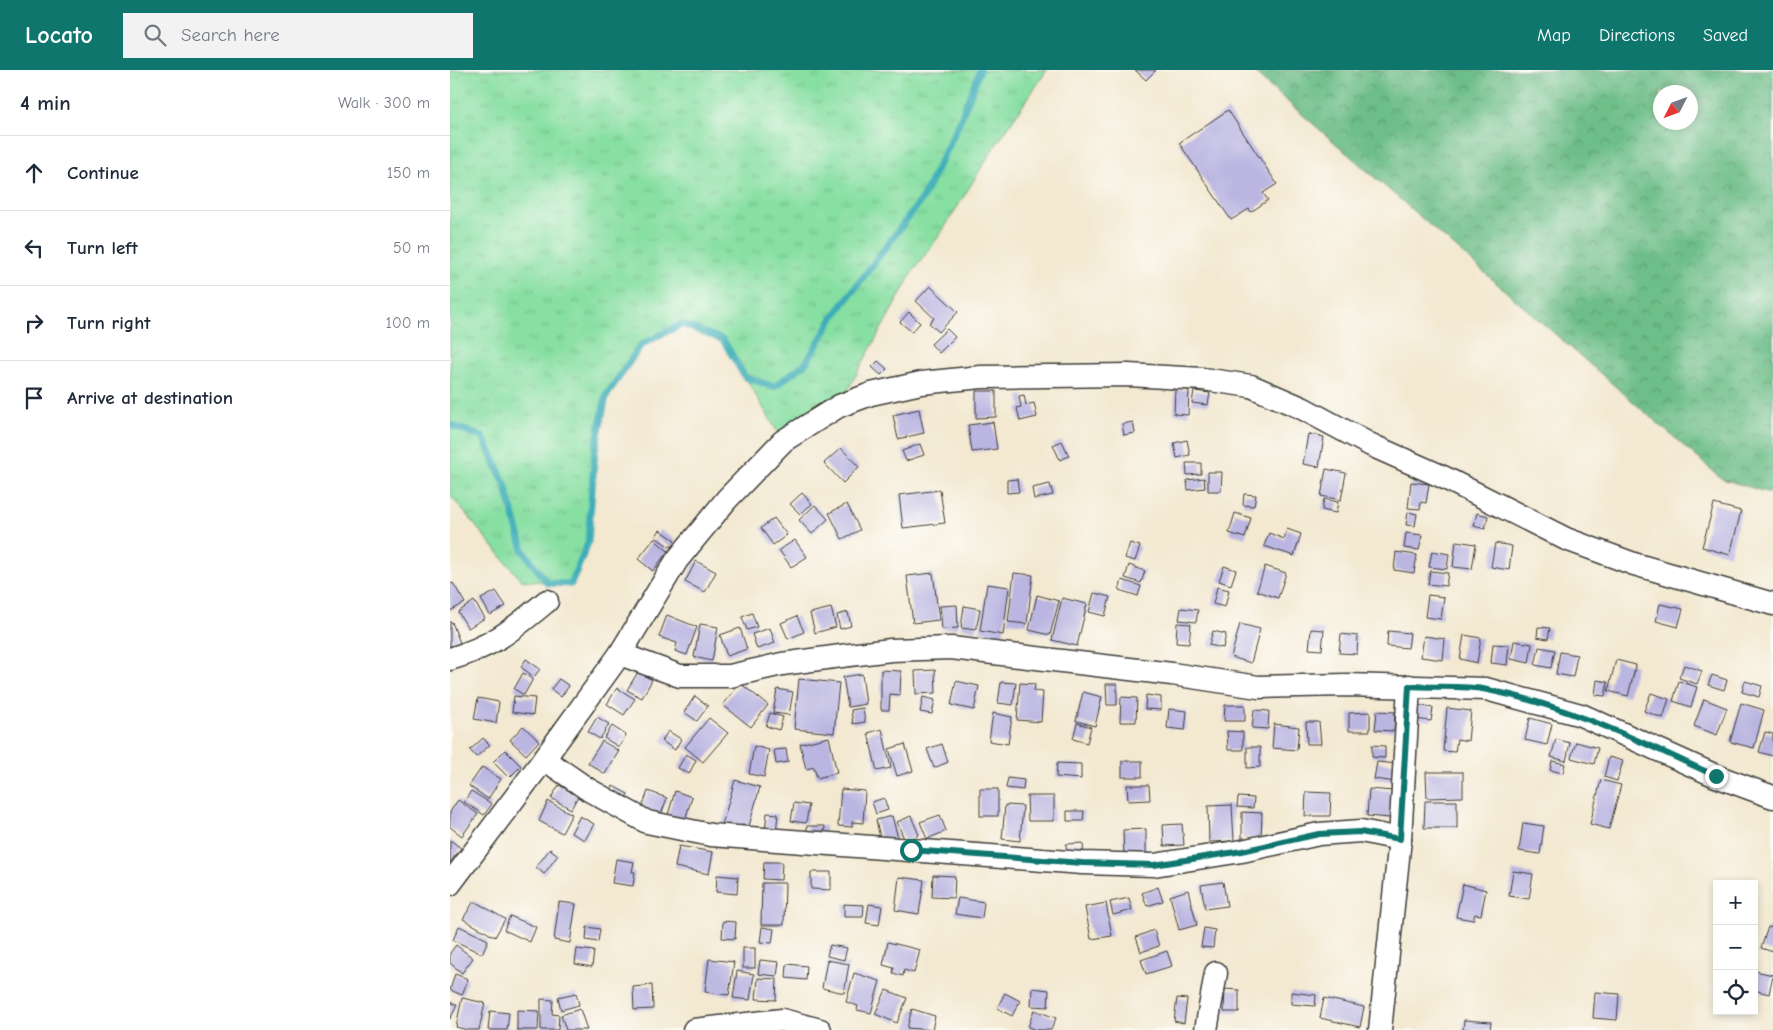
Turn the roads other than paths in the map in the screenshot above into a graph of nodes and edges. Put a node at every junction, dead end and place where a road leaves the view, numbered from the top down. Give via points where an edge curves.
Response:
1 (547, 601) dead end
2 (1773, 604) edge
3 (620, 654) junction
4 (450, 659) edge
5 (1409, 686) junction
6 (544, 760) junction
7 (1773, 797) edge
8 (1400, 839) junction
9 (450, 884) edge
10 (1216, 973) dead end
11 (781, 1025) edge
12 (694, 1030) edge
13 (820, 1030) edge
14 (1206, 1030) edge
15 (1380, 1030) edge

1 - 4 street via 505,635 479,650
2 - 3 street via 1634,564 1566,539 1251,386 1203,379 1128,375 981,377 922,383 871,394 839,406 783,442 726,499 677,560
3 - 5 street via 680,676 730,676 782,664 841,656 951,648 1258,687
3 - 6 street
5 - 7 street via 1486,689 1582,715 1716,776
5 - 8 street
6 - 8 street via 646,822 711,835 1072,862 1154,865 1319,834 1360,832
6 - 9 street
8 - 15 street
10 - 14 street
11 - 12 street
11 - 13 street

